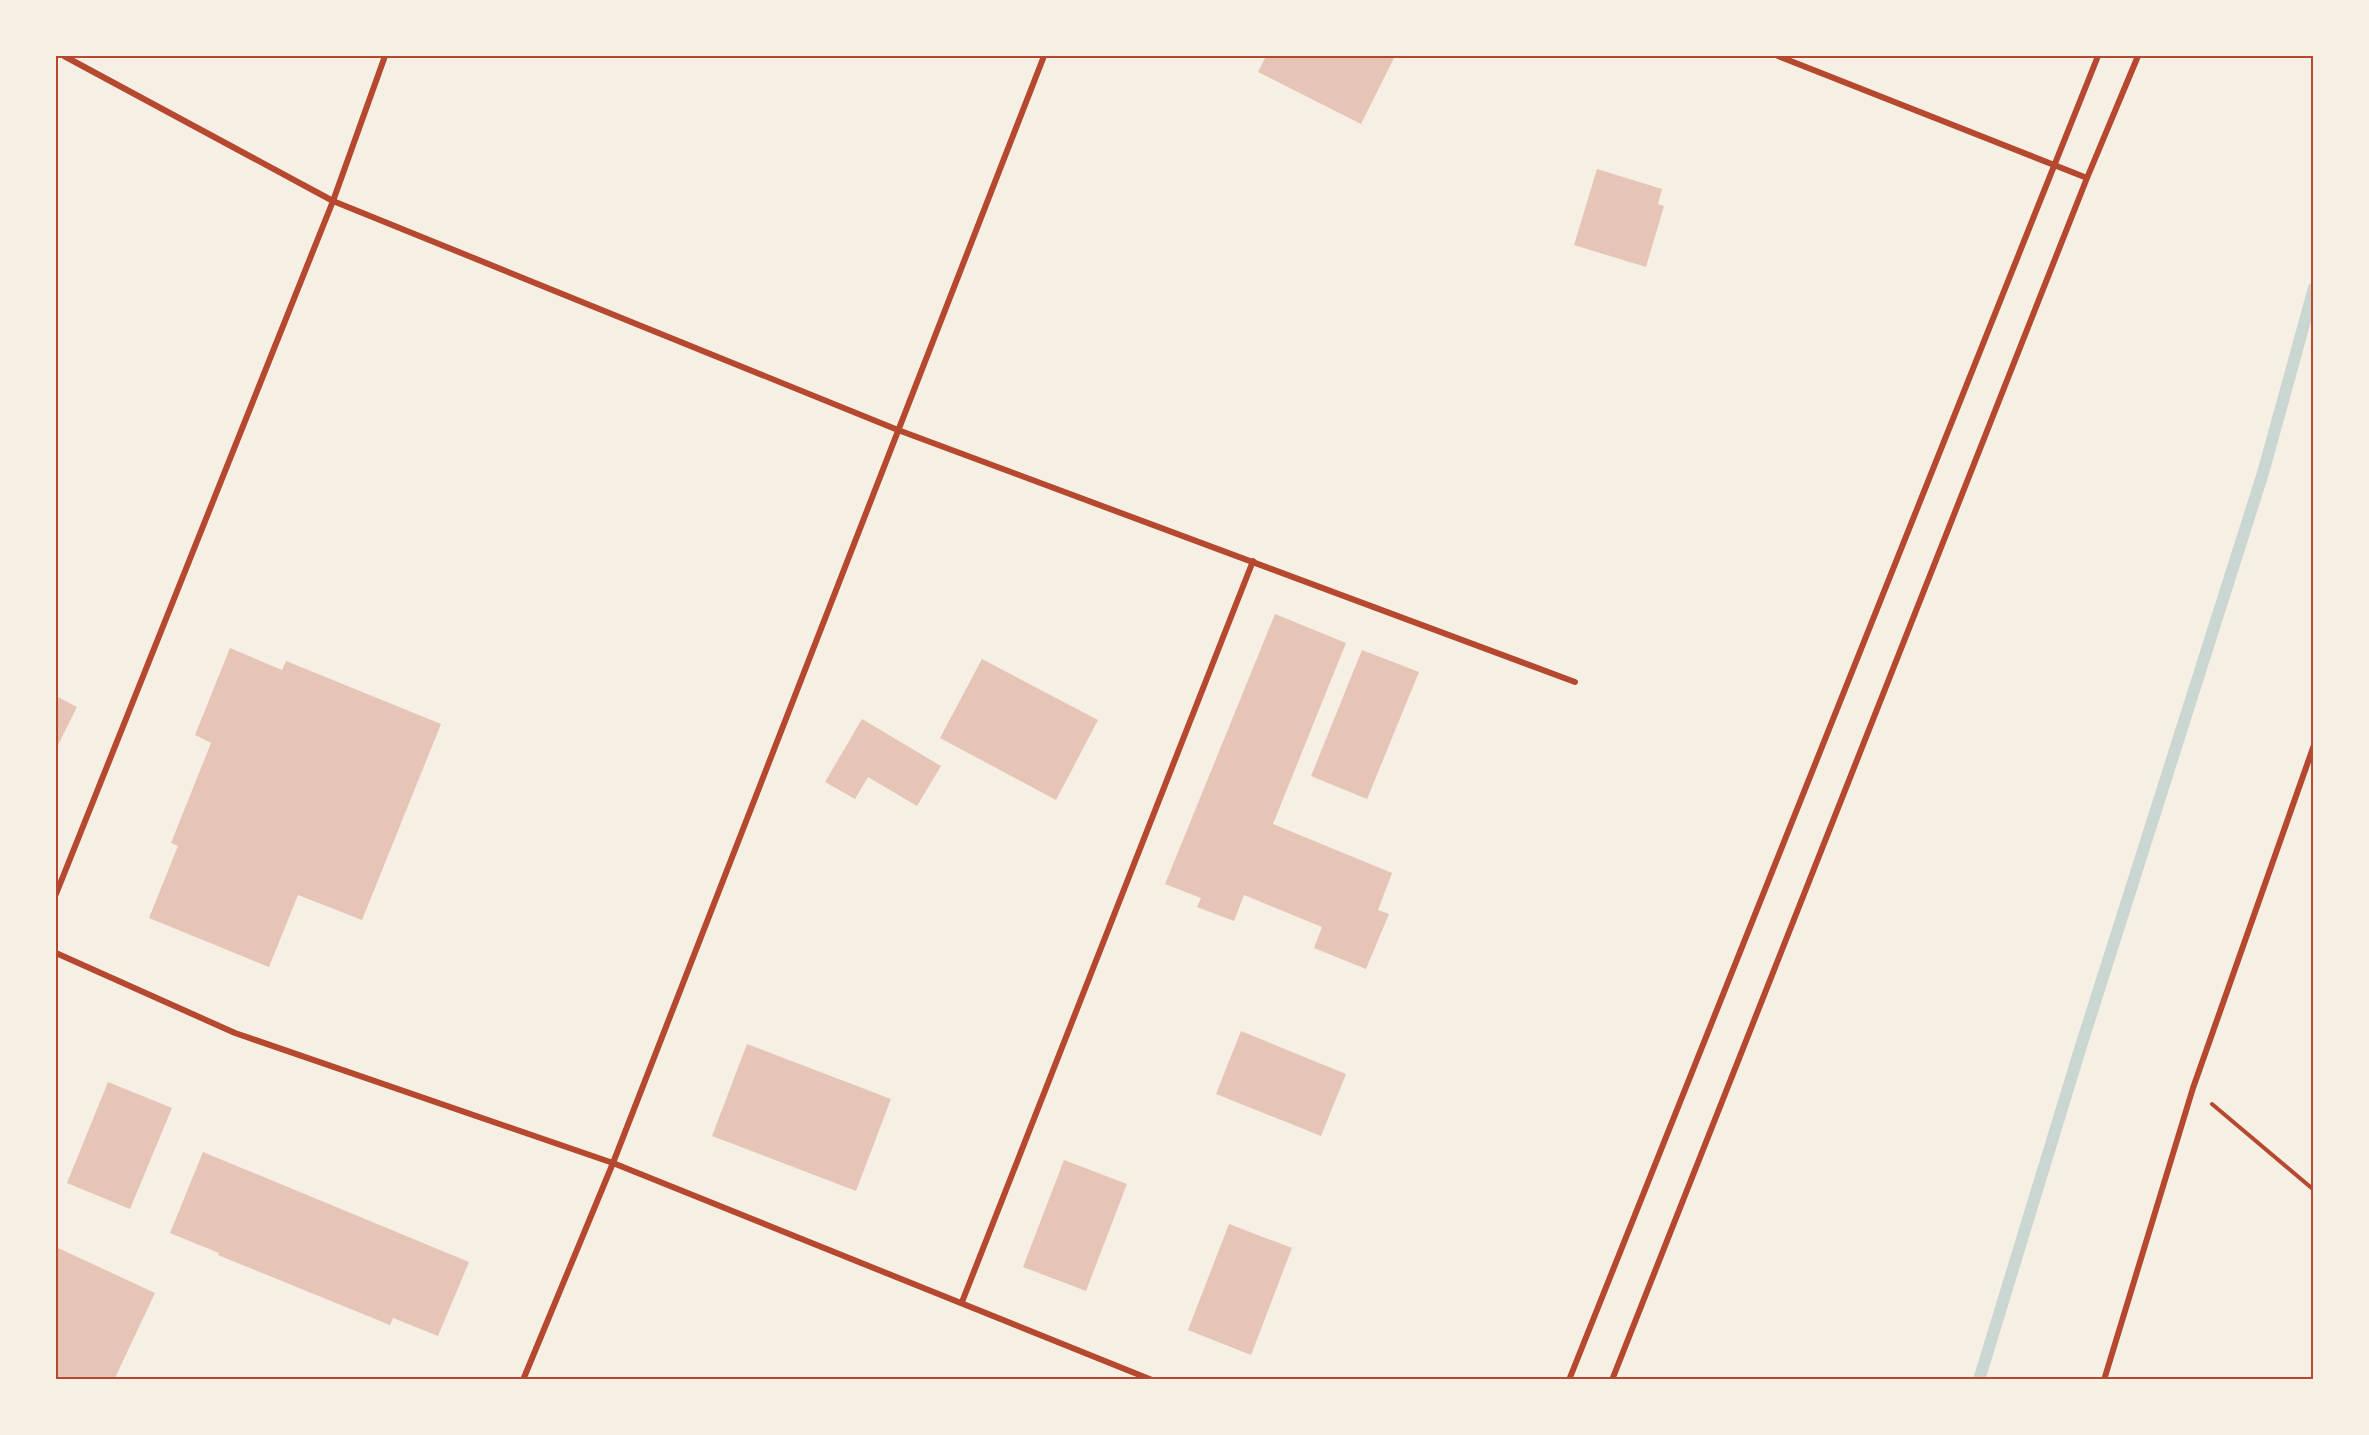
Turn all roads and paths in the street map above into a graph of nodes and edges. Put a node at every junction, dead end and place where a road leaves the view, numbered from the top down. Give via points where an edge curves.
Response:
1 (64, 56) edge
2 (385, 56) edge
3 (1044, 56) edge
4 (1778, 56) edge
5 (2098, 56) edge
6 (2138, 56) edge
7 (2053, 165) junction
8 (2087, 178) junction
9 (333, 201) junction
10 (898, 430) junction
11 (1253, 561) junction
12 (1575, 682) dead end
13 (2313, 745) edge
14 (56, 894) edge
15 (56, 953) edge
16 (2193, 1088) junction
17 (613, 1163) junction
18 (2313, 1190) edge
19 (962, 1302) junction
20 (523, 1380) edge
21 (1152, 1380) edge
22 (1569, 1380) edge
23 (1612, 1380) edge
24 (2104, 1380) edge

1 - 9 street
2 - 9 street
3 - 10 street
4 - 7 street
5 - 7 street
6 - 8 street
7 - 8 street
7 - 22 street
8 - 23 street
9 - 10 street
9 - 14 street
10 - 11 street
10 - 17 street
11 - 12 street
11 - 19 street
13 - 16 street
15 - 17 street via 235,1034
16 - 18 path
16 - 24 street
17 - 19 street
17 - 20 street
19 - 21 street

